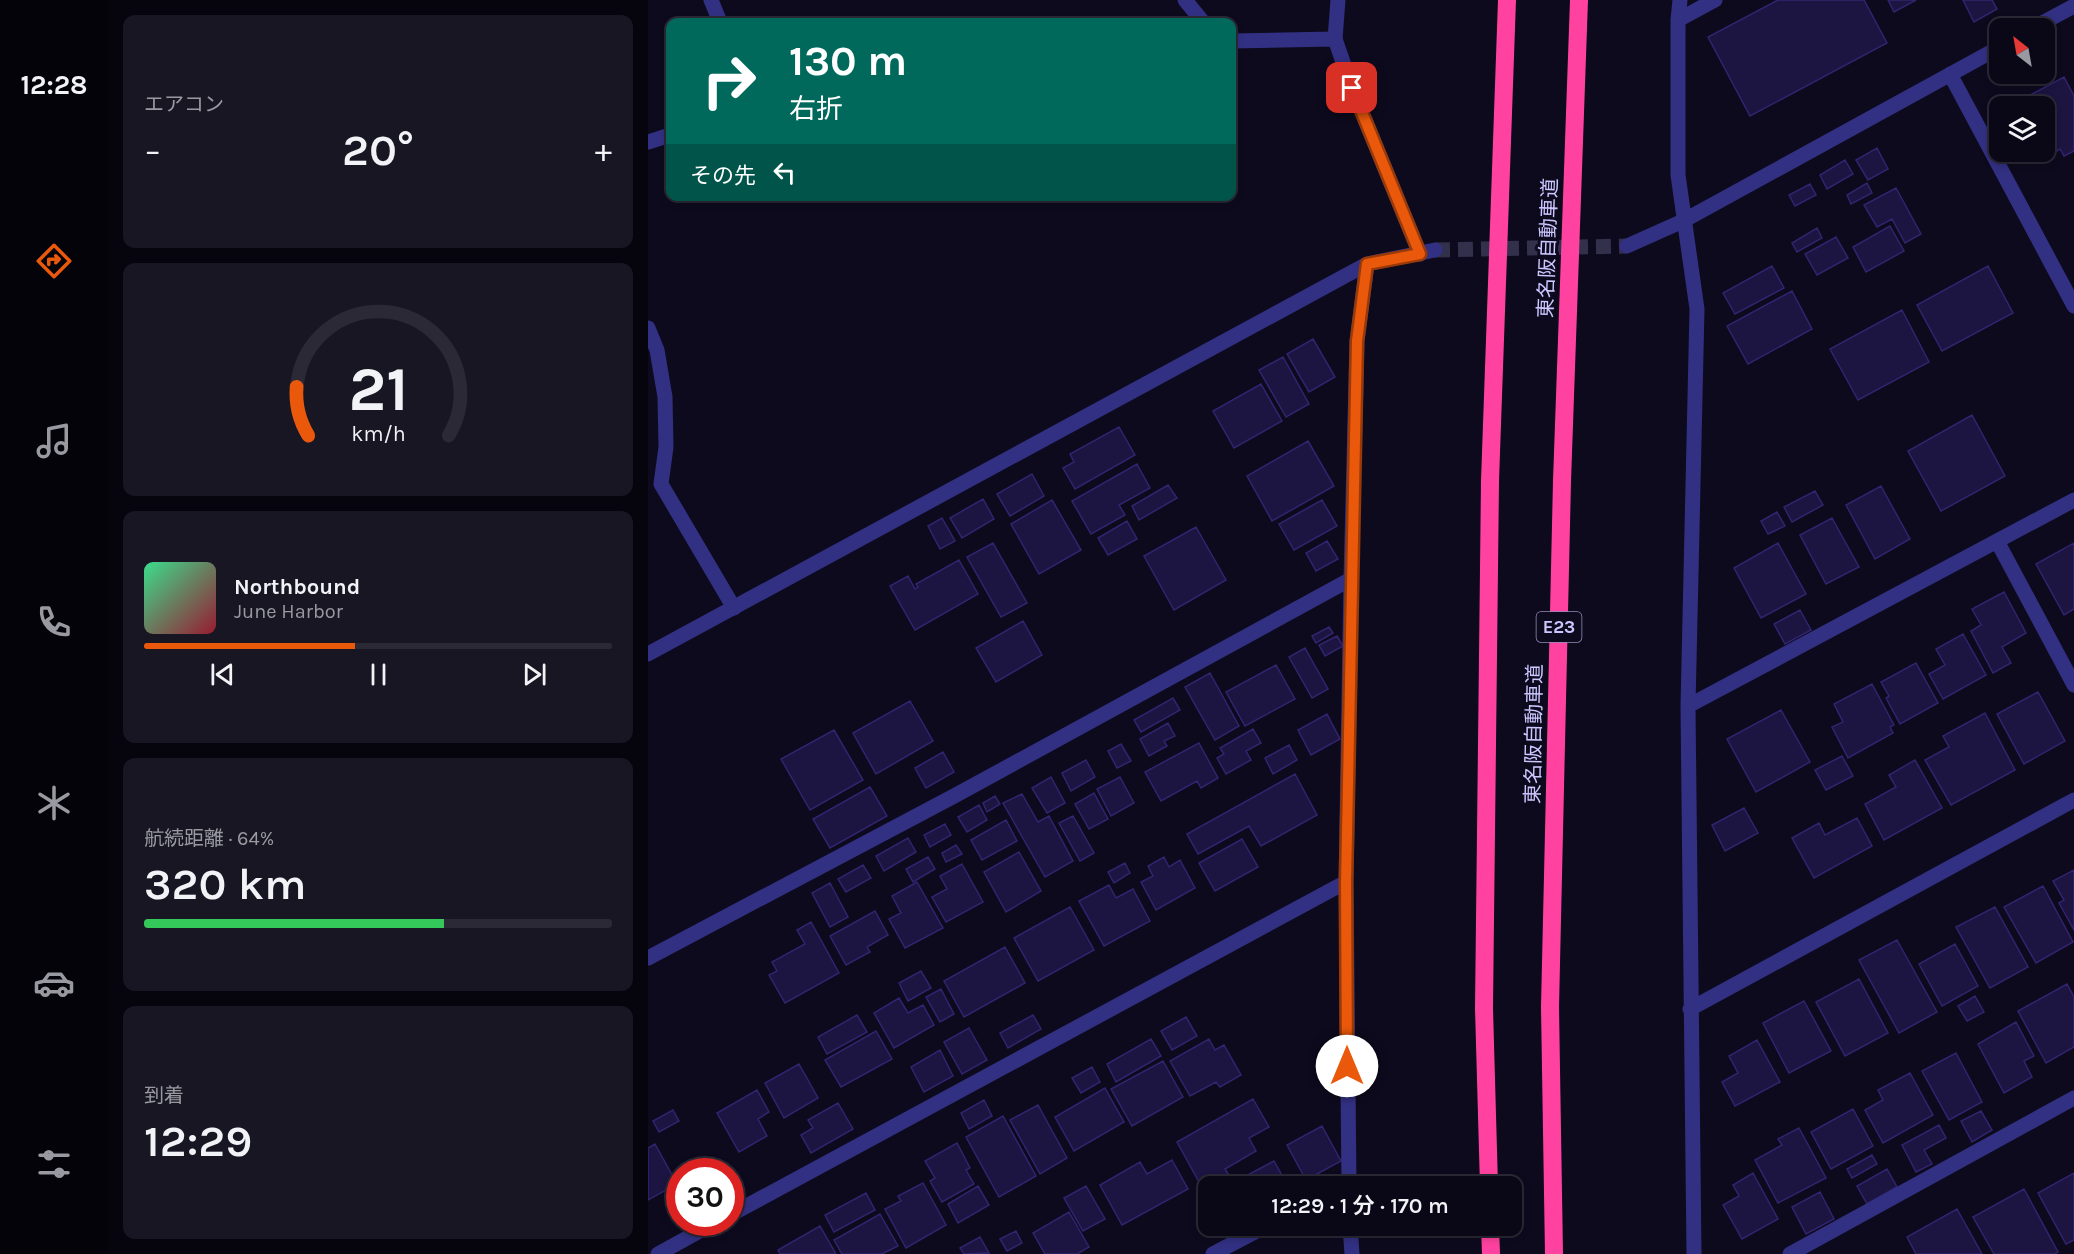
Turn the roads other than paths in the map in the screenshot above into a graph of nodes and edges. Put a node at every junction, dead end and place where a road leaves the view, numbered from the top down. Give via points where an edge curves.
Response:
1 (711, 0) edge
2 (1185, 0) edge
3 (1338, 0) edge
4 (1507, 0) edge
5 (1579, 0) edge
6 (1680, 0) edge
7 (1714, 0) edge
8 (2074, 6) edge
9 (718, 18) edge
10 (1200, 18) edge
11 (2052, 18) edge
12 (1678, 20) junction
13 (1335, 39) junction
14 (1236, 41) edge
15 (1989, 53) edge
16 (1950, 74) junction
17 (666, 136) edge
18 (648, 142) edge
19 (1683, 221) junction
20 (1627, 246) tunnel mouth
21 (1367, 264) junction
22 (2074, 306) edge
23 (648, 328) edge
24 (2074, 500) edge
25 (1998, 541) junction
26 (1351, 579) junction
27 (734, 608) junction
28 (648, 654) edge
29 (2074, 685) edge
30 (1688, 706) junction
31 (2074, 800) edge
32 (1346, 882) junction
33 (648, 958) edge
34 (1690, 1009) junction
35 (2074, 1098) edge
36 (1345, 1176) edge
37 (1489, 1176) edge
38 (744, 1207) edge
39 (691, 1236) edge
40 (1247, 1236) edge
41 (1351, 1236) edge
42 (1490, 1236) edge
43 (658, 1254) edge
44 (1213, 1254) edge
45 (1352, 1254) edge
46 (1491, 1254) edge
47 (1554, 1254) edge
48 (1694, 1254) edge
49 (1790, 1254) edge

1 - 9 street
2 - 10 street
3 - 13 street
4 - 37 highway via 1490,481 1484,1008
5 - 47 highway, 東名阪自動車道 / E23 via 1562,481 1550,1007
6 - 12 street
7 - 12 street
8 - 11 street
12 - 19 street via 1678,175
13 - 14 street
13 - 21 street via 1352,88 1428,252
15 - 16 street
16 - 19 street
16 - 22 street
17 - 18 street
19 - 20 street
19 - 30 street via 1697,309
21 - 26 street via 1357,341
21 - 27 street
23 - 27 street via 657,350 666,398 661,484
24 - 25 street
25 - 29 street
25 - 30 street
26 - 32 street
26 - 33 street
27 - 28 street
30 - 34 street
31 - 34 street
32 - 36 street
32 - 38 street
34 - 48 street
35 - 49 street
39 - 43 street
40 - 44 street
41 - 45 street
42 - 46 highway

